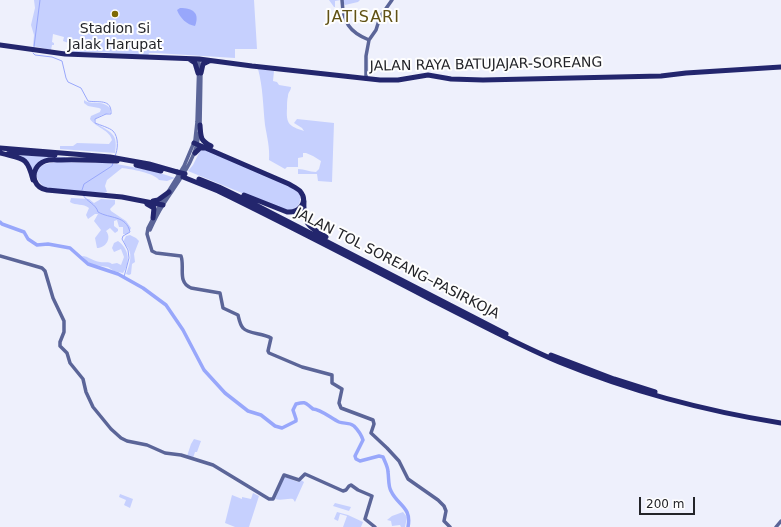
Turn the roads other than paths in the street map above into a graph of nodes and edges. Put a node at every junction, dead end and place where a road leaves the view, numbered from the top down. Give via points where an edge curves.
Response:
1 (342, 0) edge
2 (392, 0) edge
3 (369, 40) junction
4 (0, 45) edge
5 (188, 59) junction
6 (200, 59) junction
7 (212, 61) junction
8 (781, 67) edge
9 (199, 73) junction
10 (366, 75) junction
11 (200, 125) junction
12 (196, 142) junction
13 (0, 148) edge
14 (212, 148) junction
15 (0, 153) edge
16 (195, 153) junction
17 (109, 159) junction
18 (184, 176) junction
19 (219, 187) junction
20 (169, 192) junction
21 (78, 194) junction
22 (89, 195) junction
23 (136, 199) junction
24 (142, 202) junction
25 (162, 205) junction
26 (153, 218) junction
27 (148, 234) junction
28 (346, 250) junction
29 (0, 256) edge
30 (781, 420) edge
31 (781, 423) edge
32 (781, 521) edge
33 (375, 527) edge
34 (450, 527) edge
35 (776, 527) edge

1 - 3 street via 344,19 350,28 357,35
2 - 3 street
3 - 10 street
4 - 5 highway, JALAN RAYA BATUJAJAR-SOREANG via 65,54
5 - 6 highway, JALAN RAYA BATUJAJAR-SOREANG
5 - 9 highway via 195,63
6 - 7 highway, JALAN RAYA BATUJAJAR-SOREANG
6 - 9 street
7 - 9 highway via 204,63
7 - 10 highway, JALAN RAYA BATUJAJAR-SOREANG
8 - 10 highway, JALAN RAYA BATUJAJAR-SOREANG via 686,72 661,76 483,80 457,80 428,75 380,80
9 - 11 street
9 - 12 street
11 - 12 street
11 - 14 highway via 202,140
12 - 14 highway
12 - 16 street
12 - 20 street
13 - 17 highway
14 - 16 highway via 201,148
14 - 19 highway via 293,186 300,192 302,202 298,210 292,213
14 - 28 highway via 299,187 304,196 304,216 307,223
15 - 17 highway
15 - 21 highway via 26,161 34,184 39,190 48,194
16 - 25 street
17 - 18 highway, JALAN TOL SOREANG–PASIRKOJA
17 - 21 highway via 49,160 35,169 36,183 42,189
18 - 19 highway, JALAN TOL SOREANG–PASIRKOJA
18 - 31 highway, JALAN TOL SOREANG–PASIRKOJA via 558,362 617,384 662,397 716,411
19 - 28 highway, JALAN TOL SOREANG–PASIRKOJA
20 - 23 highway via 158,200
20 - 25 street
21 - 22 highway
22 - 23 highway
22 - 24 highway
23 - 25 highway
24 - 25 highway
24 - 26 highway via 153,206
25 - 26 street
25 - 27 street
26 - 27 street
27 - 34 street via 152,252 181,256 182,275 187,286 220,293 223,308 238,316 244,330 271,338 269,353 302,367 332,375 332,383 342,389 339,403 341,408 373,420 371,433 399,461 408,479 444,506 444,521
28 - 30 highway, JALAN TOL SOREANG–PASIRKOJA via 511,336 571,363 667,395 721,409
29 - 33 street via 45,271 52,298 64,321 60,346 83,379 93,407 124,440 213,465 269,499 273,499 284,475 300,480 305,474 343,491 352,486 372,496 365,519
32 - 35 street

